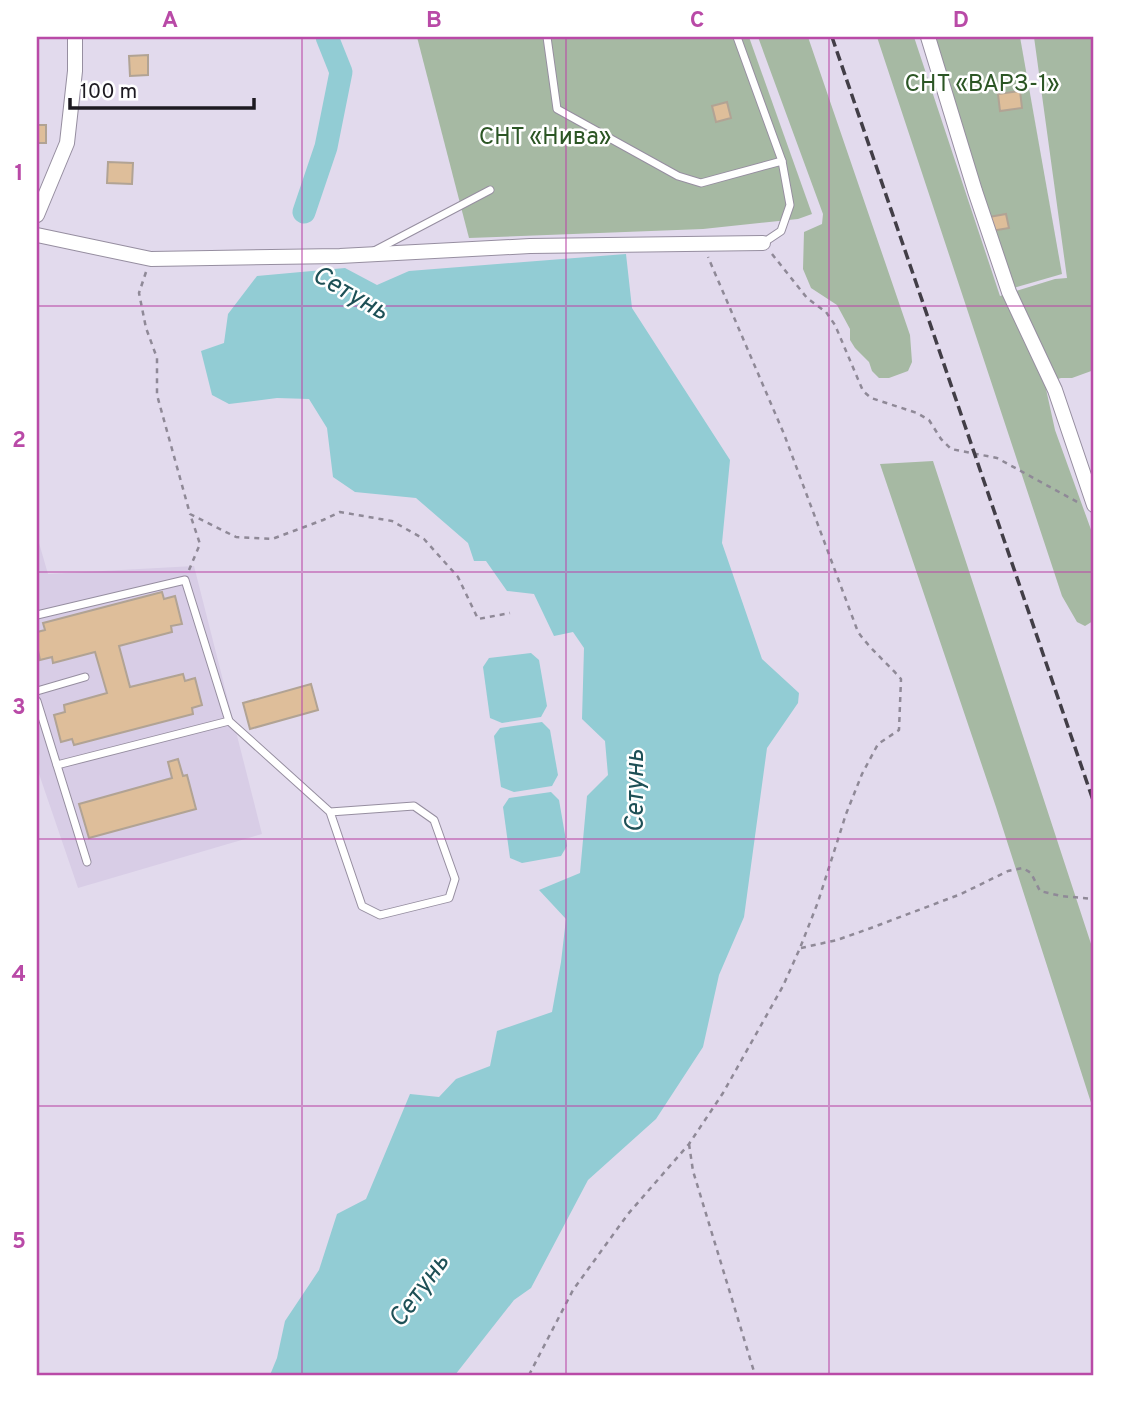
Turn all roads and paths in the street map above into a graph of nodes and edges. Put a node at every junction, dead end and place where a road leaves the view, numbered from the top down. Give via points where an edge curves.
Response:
1 (75, 37) edge
2 (547, 37) edge
3 (737, 37) edge
4 (928, 37) edge
5 (782, 161) junction
6 (490, 190) dead end
7 (37, 215) edge
8 (37, 235) edge
9 (701, 243) junction
10 (763, 243) junction
11 (367, 254) junction
12 (151, 259) junction
13 (1088, 505) edge
14 (190, 514) junction
15 (185, 580) junction
16 (510, 613) dead end
17 (37, 615) edge
18 (85, 677) dead end
19 (37, 691) edge
20 (37, 701) edge
21 (229, 721) junction
22 (57, 765) junction
23 (330, 812) junction
24 (87, 862) dead end
25 (1094, 899) edge
26 (800, 948) junction
27 (689, 1144) junction
28 (529, 1375) edge
29 (755, 1375) edge

1 - 7 street via 67,143
2 - 5 lane via 557,109 678,176 701,183
3 - 5 lane
4 - 13 street via 1009,292 1055,390
5 - 10 lane via 790,205 782,231
6 - 11 lane
8 - 12 street
9 - 10 street
9 - 11 street
9 - 26 path via 784,434 858,632 901,679 899,730 878,744 862,774
10 - 13 path via 807,298 827,312 863,391 871,398 929,420 951,449 997,458
11 - 12 street
12 - 14 path via 139,293 157,358 157,395
14 - 15 path via 200,544
14 - 16 path via 236,537 272,539 340,512 392,521 424,539 458,577 478,619
15 - 17 lane
15 - 21 lane
18 - 19 lane
20 - 22 lane
21 - 22 lane
21 - 23 lane
22 - 24 lane
23 - 23 lane via 362,906 380,915 449,898 455,879 434,820 414,806
25 - 26 path via 1041,891 1031,873 1023,868 1008,870 961,894 837,940
26 - 27 path via 734,1074
27 - 28 path via 628,1214 573,1290
27 - 29 path via 693,1171

